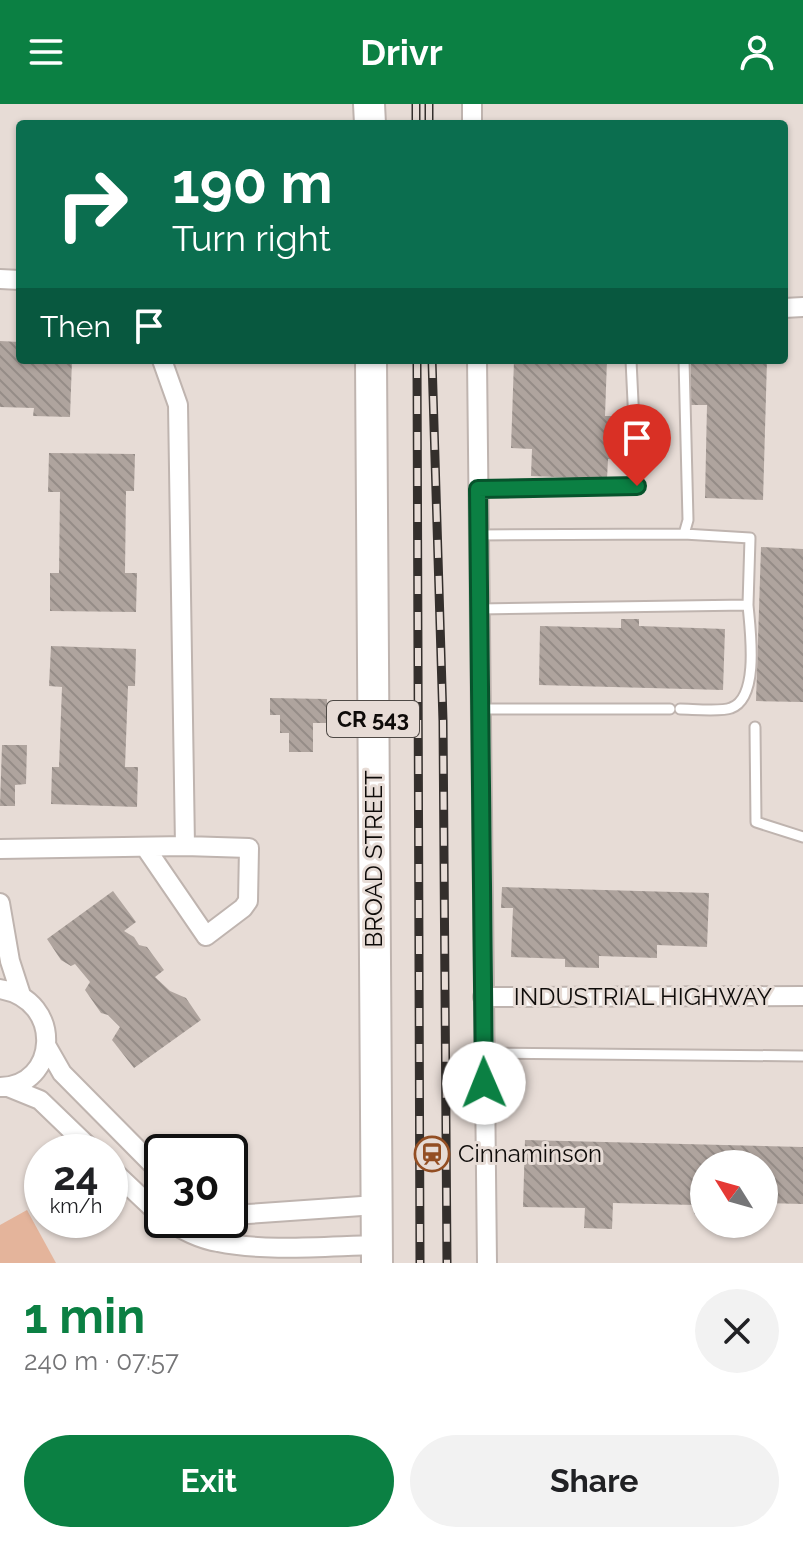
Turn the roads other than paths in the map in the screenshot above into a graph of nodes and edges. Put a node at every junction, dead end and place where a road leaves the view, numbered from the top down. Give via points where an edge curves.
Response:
1 (163, 364) edge
2 (371, 364) edge
3 (477, 364) edge
4 (631, 364) edge
5 (684, 364) edge
6 (478, 489) junction
7 (684, 534) junction
8 (479, 535) junction
9 (748, 605) junction
10 (479, 609) junction
11 (479, 709) junction
12 (755, 727) dead end
13 (803, 837) edge
14 (185, 846) junction
15 (145, 847) junction
16 (0, 849) edge
17 (0, 903) edge
18 (0, 989) edge
19 (21, 995) junction
20 (803, 996) edge
21 (483, 997) junction
22 (46, 1045) junction
23 (484, 1053) junction
24 (803, 1056) edge
25 (4, 1087) edge
26 (75, 1134) edge
27 (144, 1156) edge
28 (128, 1185) edge
29 (144, 1200) edge
30 (376, 1205) junction
31 (248, 1214) edge
32 (205, 1238) edge
33 (208, 1239) joint
34 (376, 1254) edge
35 (487, 1263) edge

1 - 14 street via 178,405
2 - 30 main road, BROAD STREET / CR 543
3 - 6 street
4 - 6 lane via 637,486
5 - 7 lane
6 - 8 street
7 - 8 lane
7 - 9 lane via 750,538
8 - 10 street
9 - 10 lane
9 - 11 lane via 749,685 731,708
10 - 11 street
11 - 21 street
12 - 13 lane via 756,822
14 - 15 street
14 - 15 street via 249,848 248,901 206,936
15 - 16 street
17 - 19 street
18 - 19 street
19 - 22 street via 45,1024
20 - 21 street, INDUSTRIAL HIGHWAY
21 - 23 street
22 - 25 street via 37,1068 25,1080
22 - 27 street via 62,1073
23 - 24 lane
23 - 35 street
25 - 26 street via 40,1100
28 - 29 street
30 - 31 street
30 - 34 main road, BROAD STREET / CR 543
32 - 33 street
33 - 34 street via 241,1246

